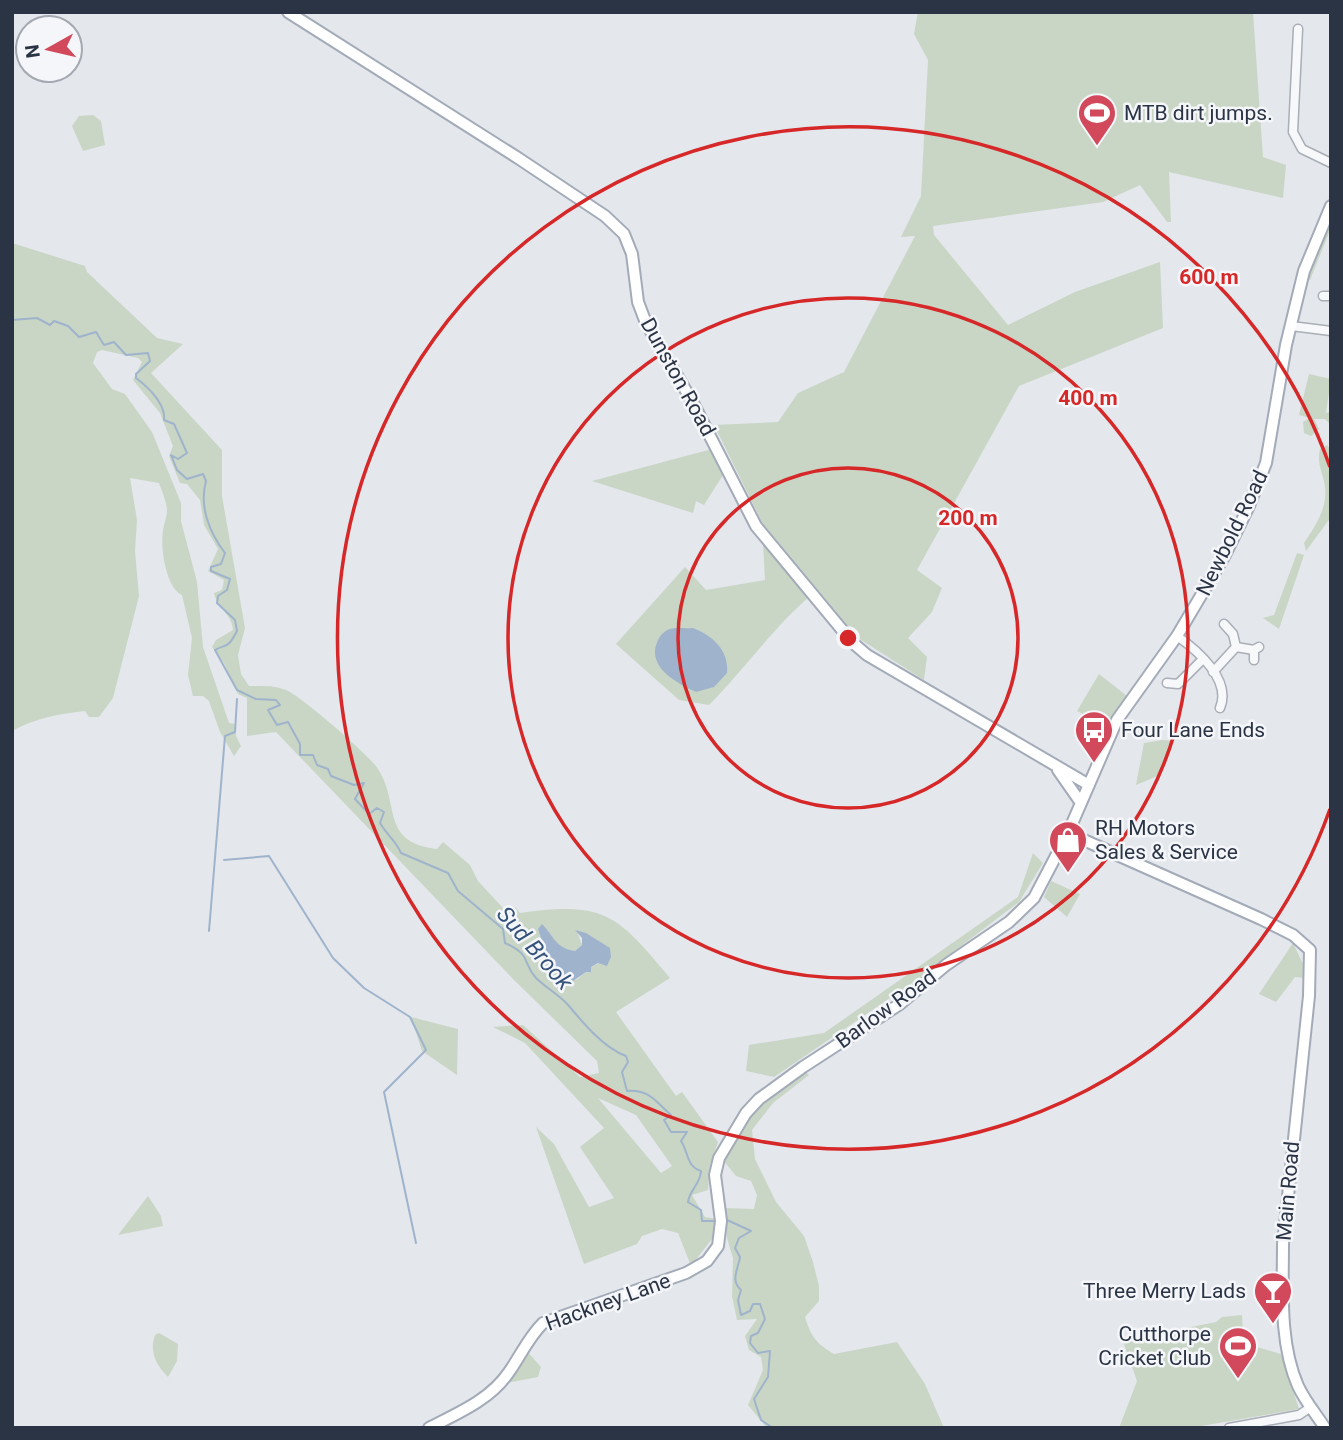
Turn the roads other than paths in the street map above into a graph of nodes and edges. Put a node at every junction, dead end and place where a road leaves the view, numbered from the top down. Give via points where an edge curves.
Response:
1 (288, 12) edge
2 (1294, 33) dead end
3 (1331, 163) edge
4 (1331, 206) edge
5 (1327, 222) edge
6 (1291, 326) junction
7 (1331, 331) edge
8 (1221, 624) dead end
9 (1177, 636) junction
10 (1236, 647) junction
11 (1256, 652) dead end
12 (1203, 659) junction
13 (1213, 672) junction
14 (1167, 683) dead end
15 (1220, 708) dead end
16 (1056, 768) junction
17 (1088, 785) junction
18 (1082, 803) junction
19 (1068, 833) junction
20 (715, 1189) joint
21 (1314, 1412) junction
22 (429, 1428) edge
23 (1229, 1428) edge
24 (1325, 1428) edge

1 - 16 main road, Dunston Road via 518,158 605,216 624,234 646,323 757,526 866,655
2 - 3 street via 1293,132 1302,149
4 - 5 main road, Newbold Road
5 - 6 main road, Newbold Road via 1304,271
6 - 7 street
6 - 9 main road, Newbold Road via 1266,463 1226,555
8 - 10 street via 1233,635
9 - 12 street
9 - 17 main road, Newbold Road via 1117,720
10 - 11 street
10 - 13 street
12 - 13 street
12 - 14 street via 1179,687
13 - 15 street via 1227,693
16 - 17 main road, Dunston Road
16 - 18 main road, Dunston Road
17 - 18 main road, Newbold Road
18 - 19 main road, Newbold Road
19 - 20 main road, Barlow Road via 1024,909 900,1004 759,1098 719,1158
19 - 21 main road, Main Road via 1261,919 1307,946 1312,967 1283,1244 1287,1348 1299,1387
20 - 22 main road, Hackney Lane via 721,1221 718,1246 708,1261 649,1287 543,1323 495,1389
21 - 23 street
21 - 24 main road, Main Road

